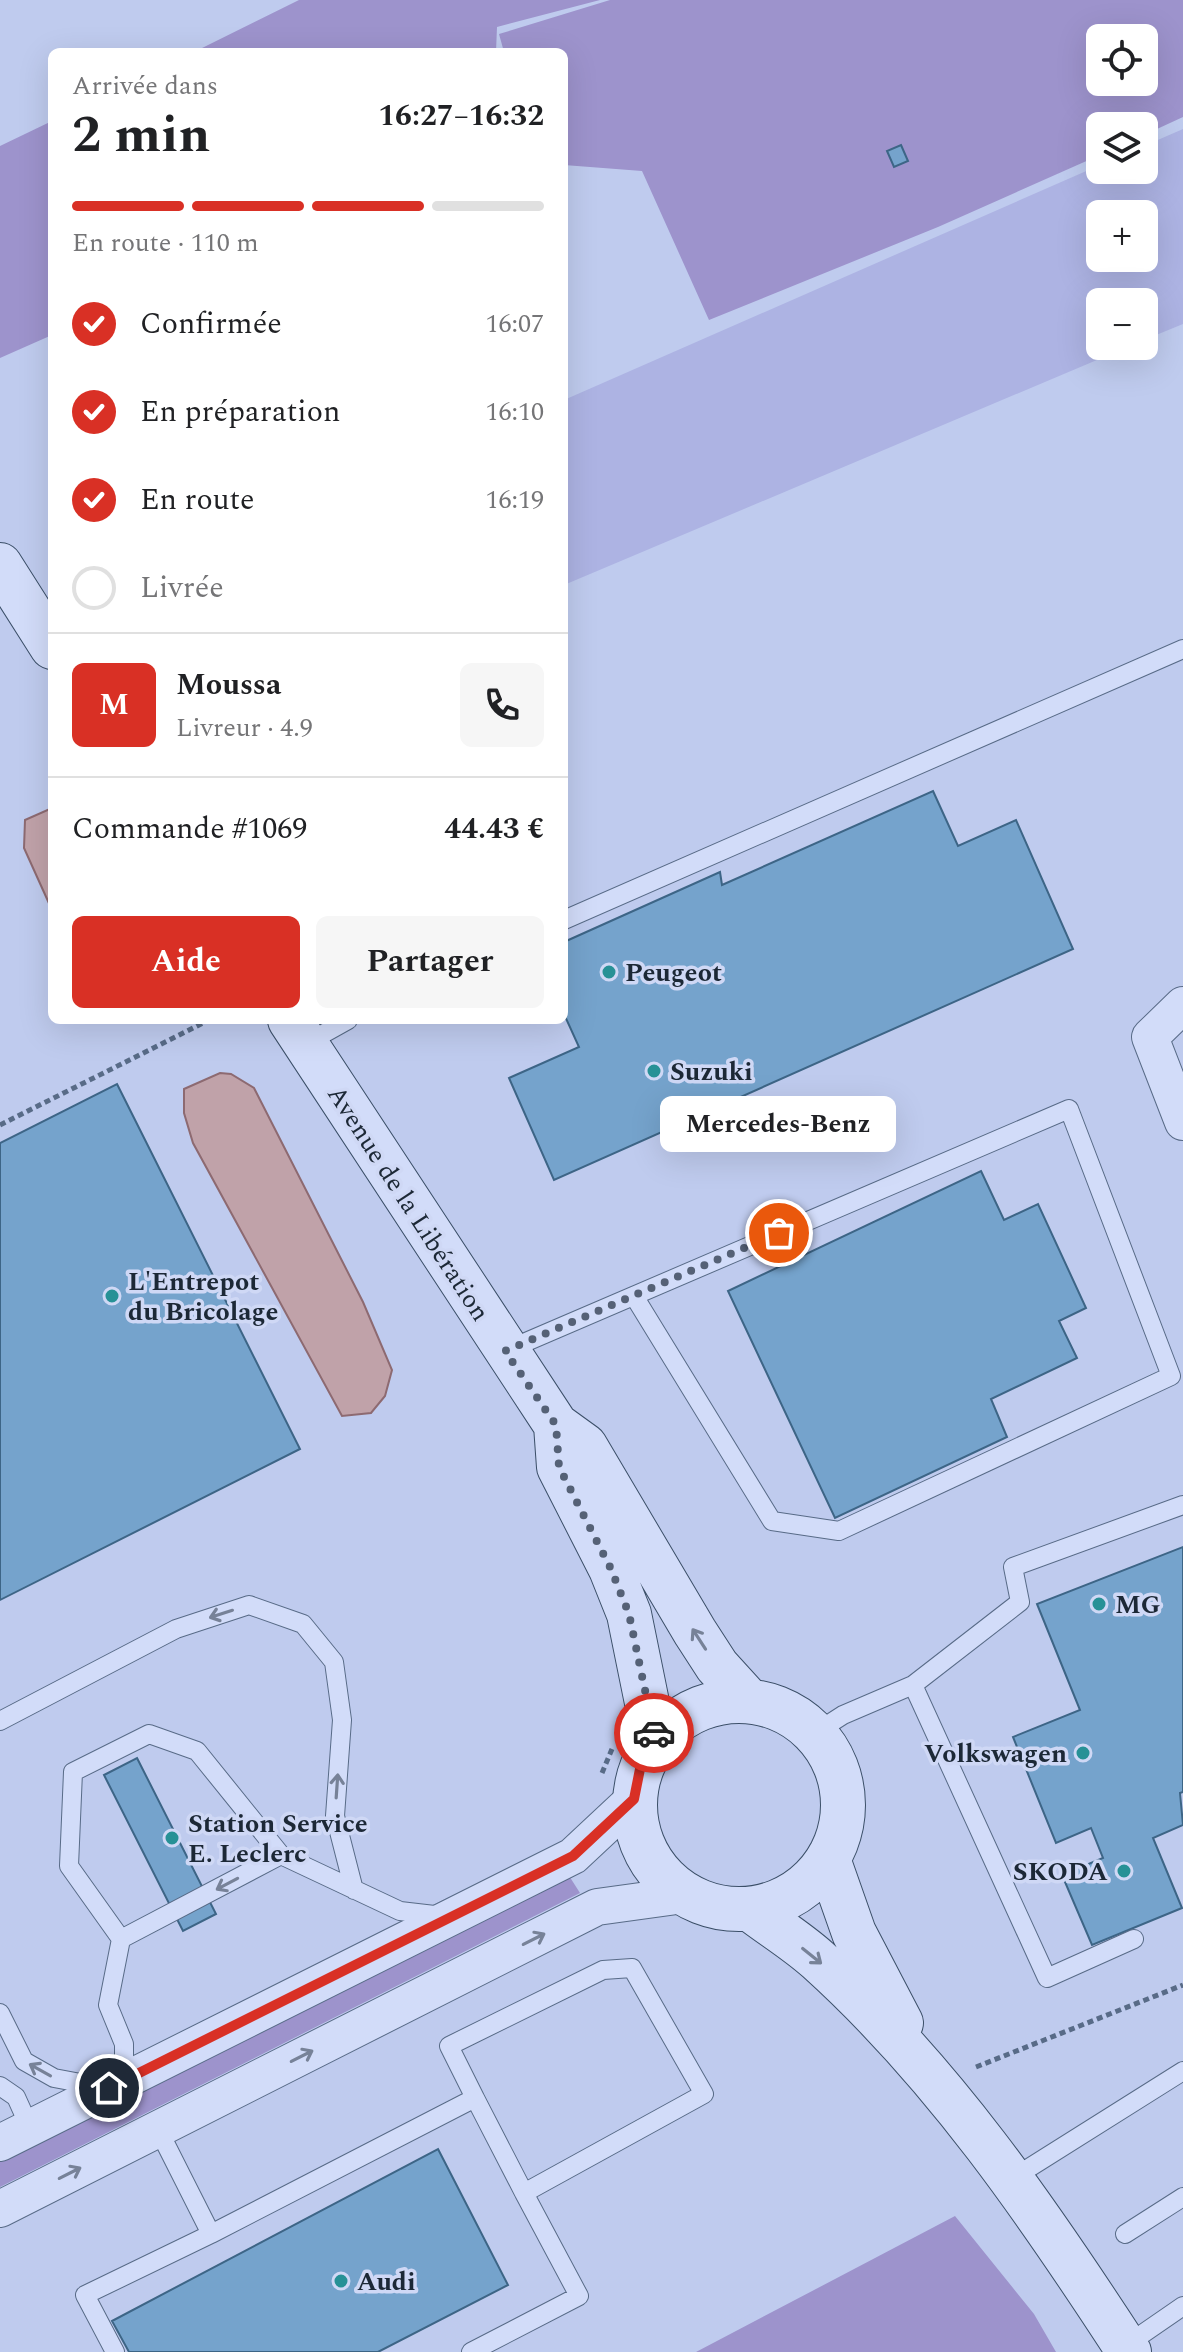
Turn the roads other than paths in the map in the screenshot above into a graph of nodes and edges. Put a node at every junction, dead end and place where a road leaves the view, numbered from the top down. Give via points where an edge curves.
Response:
1 (0, 565) edge
2 (48, 641) edge
3 (1183, 649) edge
4 (568, 918) edge
5 (1183, 1005) edge
6 (331, 1024) edge
7 (298, 1032) edge
8 (1183, 1122) edge
9 (634, 1296) junction
10 (505, 1351) junction
11 (556, 1425) junction
12 (1183, 1505) edge
13 (913, 1685) junction
14 (748, 1700) junction
15 (0, 1721) edge
16 (815, 1733) junction
17 (655, 1742) junction
18 (634, 1799) junction
19 (281, 1855) junction
20 (828, 1859) junction
21 (354, 1890) junction
22 (684, 1895) junction
23 (750, 1909) junction
24 (453, 1917) junction
25 (121, 1939) junction
26 (1134, 1939) dead end
27 (0, 2013) edge
28 (1183, 2071) edge
29 (117, 2085) junction
30 (0, 2086) edge
31 (939, 2086) junction
32 (475, 2098) junction
33 (158, 2129) junction
34 (15, 2136) edge
35 (1013, 2178) junction
36 (524, 2193) junction
37 (1183, 2197) edge
38 (0, 2209) edge
39 (211, 2234) junction
40 (1125, 2234) dead end
41 (1183, 2306) edge
42 (1127, 2349) edge
43 (115, 2352) edge
44 (471, 2352) edge

1 - 2 main road
3 - 4 lane
5 - 8 street via 1150,1037
6 - 7 lane
7 - 10 main road, Avenue de la Libération
9 - 9 lane via 1069,1109 1171,1376 839,1531 772,1521
9 - 10 lane
10 - 11 main road, Avenue de la Libération
14 -> 11 main road, Avenue de la Libération via 695,1632 585,1446
11 - 17 main road via 559,1467 629,1614
12 - 13 lane via 1013,1567 1020,1602
13 - 16 lane
13 - 26 lane via 1047,1978
14 - 16 main road via 796,1716
14 - 17 main road via 713,1703 680,1717
21 -> 15 lane via 335,1816 342,1720 334,1662 303,1624 249,1605 176,1629
16 - 20 main road via 834,1761 843,1794 841,1828
17 - 18 main road via 640,1769
18 - 22 main road via 636,1827 646,1854
18 - 24 street via 573,1856
19 - 21 lane
19 -> 25 lane
19 - 25 lane via 197,1751 149,1734 73,1772 69,1866
20 - 23 main road via 808,1883 780,1901
20 - 31 main road via 854,1933
21 - 24 lane via 400,1911
22 - 23 main road via 716,1907
33 -> 22 street via 597,1907
23 -> 31 main road via 816,1958
24 - 29 street
25 - 29 lane via 108,2005 124,2044
29 -> 27 lane via 54,2078 24,2061
28 - 35 lane
29 - 34 street
30 - 34 lane via 16,2097
31 - 35 main road
32 - 36 lane
32 - 36 lane via 449,2046 603,1970 632,1968 704,2094
32 - 39 lane
38 -> 33 street
33 - 39 lane
35 - 42 main road
36 - 44 lane via 579,2296
37 - 40 lane
39 - 43 lane via 85,2295
41 - 42 lane

